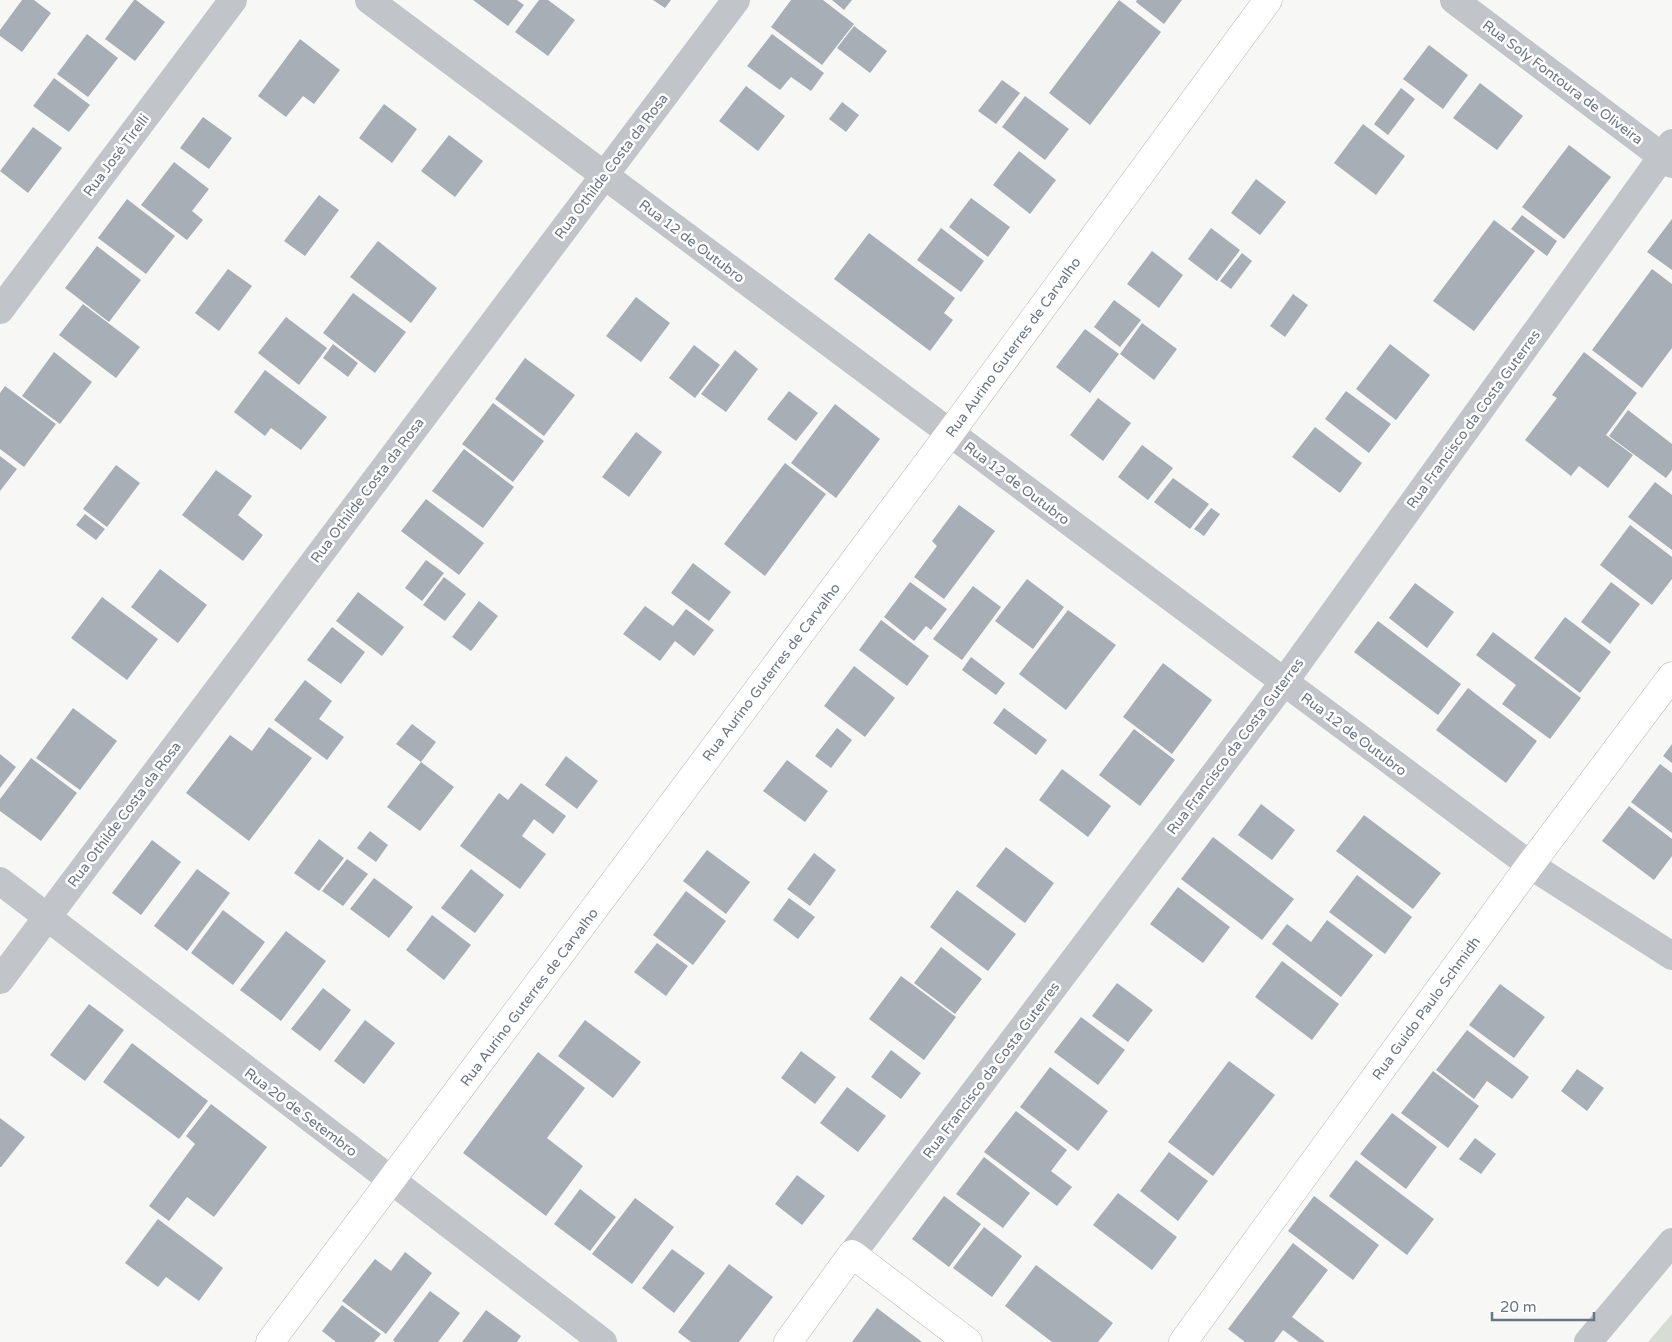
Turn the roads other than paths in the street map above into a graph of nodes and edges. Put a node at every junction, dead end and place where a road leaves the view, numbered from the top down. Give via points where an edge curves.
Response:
1 (233, 0) edge
2 (369, 0) edge
3 (736, 0) edge
4 (1268, 0) edge
5 (1454, 0) edge
6 (1669, 155) edge
7 (604, 175) junction
8 (0, 310) edge
9 (950, 433) junction
10 (1672, 676) edge
11 (1284, 682) junction
12 (1530, 865) junction
13 (0, 881) edge
14 (47, 917) junction
15 (1672, 956) edge
16 (0, 980) edge
17 (391, 1180) junction
18 (1672, 1242) edge
19 (852, 1254) junction
20 (270, 1342) edge
21 (603, 1342) edge
22 (788, 1342) edge
23 (968, 1342) edge
24 (1183, 1342) edge
25 (1588, 1342) edge

1 - 8 street, Rua José Tirelli
2 - 7 street, Rua 12 de Outubro
3 - 7 street, Rua Othilde Costa da Rosa
4 - 9 street, Rua Aurino Guterres de Carvalho
5 - 6 street, Rua Soly Fontoura de Oliveira
6 - 11 street, Rua Francisco da Costa Guterres
7 - 9 street, Rua 12 de Outubro
7 - 14 street, Rua Othilde Costa da Rosa
9 - 11 street, Rua 12 de Outubro
9 - 17 street, Rua Aurino Guterres de Carvalho
10 - 12 street, Rua Guido Paulo Schmidh
11 - 12 street, Rua 12 de Outubro
11 - 19 street, Rua Francisco da Costa Guterres
12 - 15 street, Rua 12 de Outubro
12 - 24 street, Rua Guido Paulo Schmidh
13 - 14 street, Rua 20 de Setembro
14 - 16 street, Rua Othilde Costa da Rosa
14 - 17 street, Rua 20 de Setembro
17 - 20 street, Rua Aurino Guterres de Carvalho
17 - 21 street, Rua 20 de Setembro
18 - 25 street
19 - 22 street, Rua Francisco da Costa Guterres
19 - 23 street

